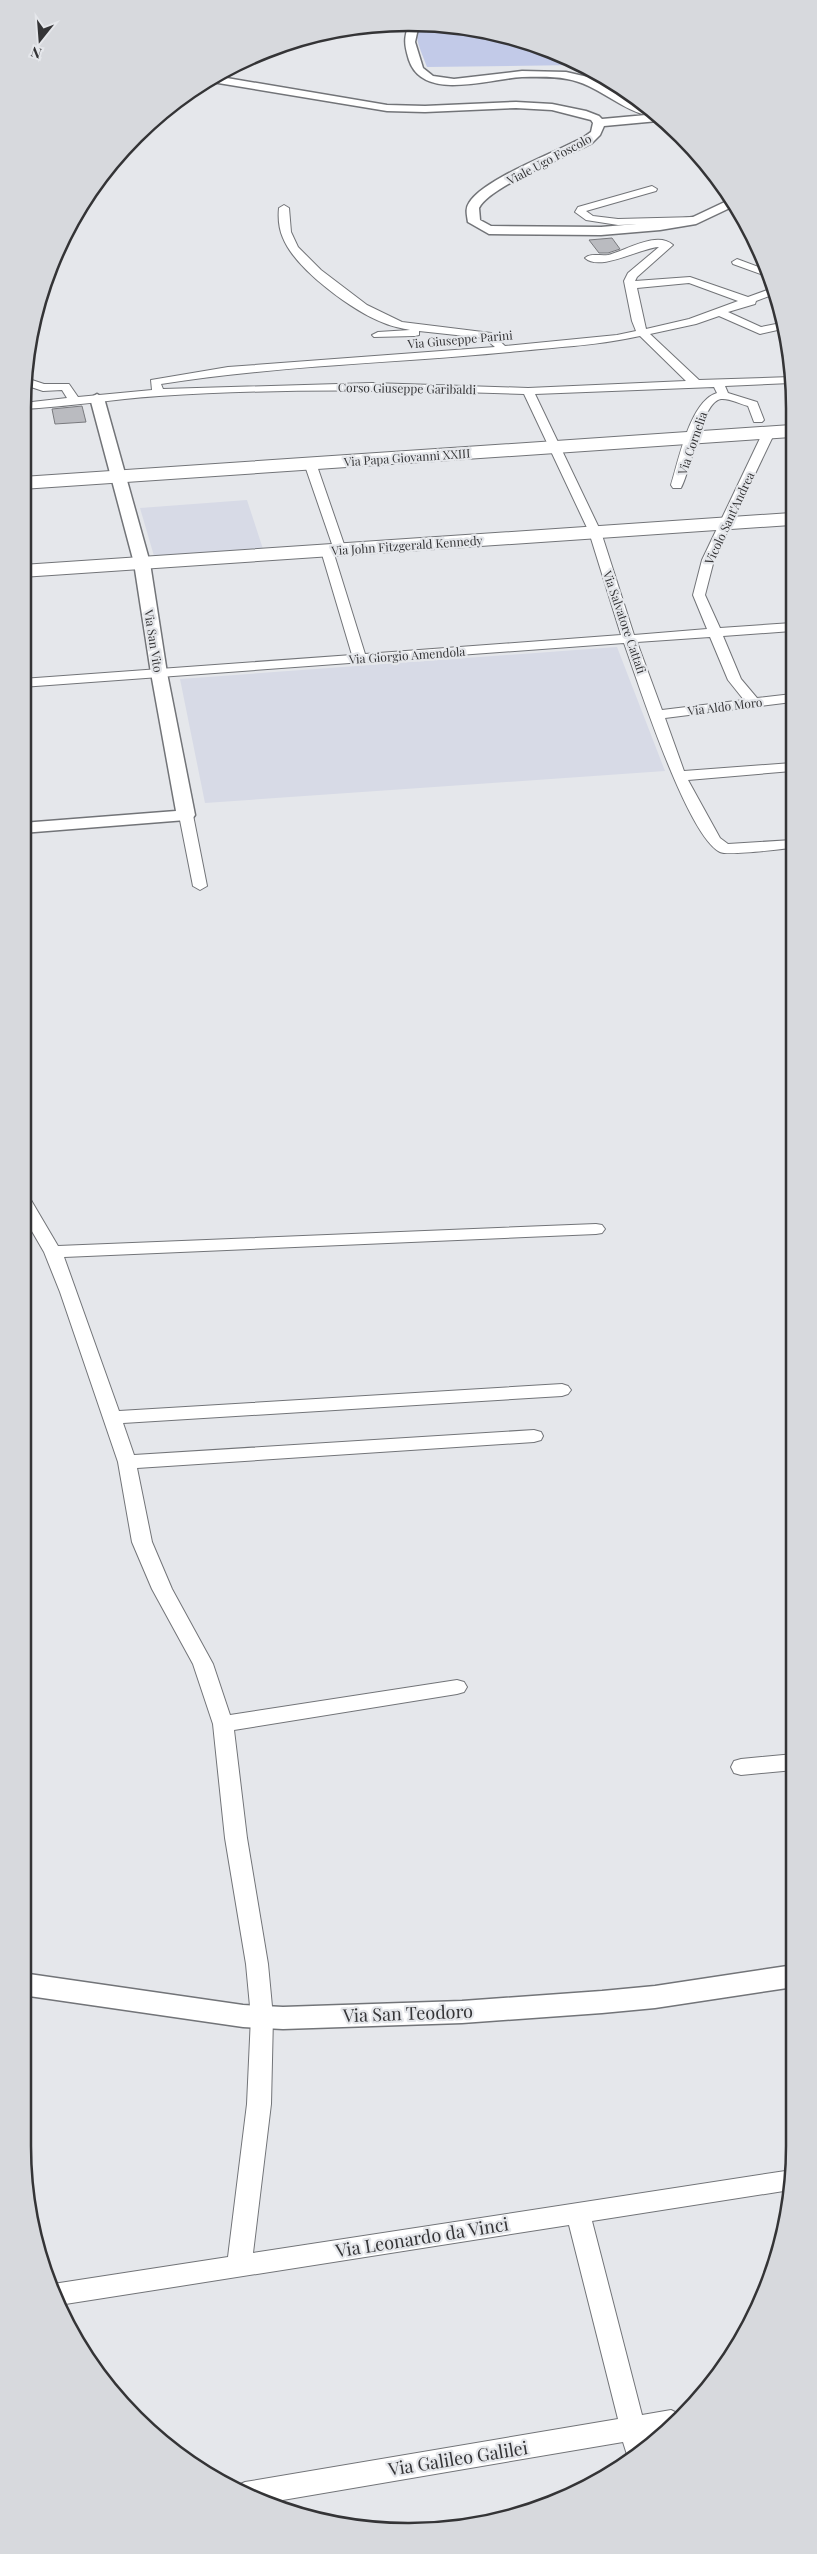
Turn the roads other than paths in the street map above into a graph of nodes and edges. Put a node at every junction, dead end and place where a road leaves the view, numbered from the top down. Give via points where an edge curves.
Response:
1 (412, 31) edge
2 (222, 81) edge
3 (626, 101) edge
4 (649, 119) edge
5 (599, 123) junction
6 (652, 190) dead end
7 (726, 205) edge
8 (284, 208) dead end
9 (696, 220) junction
10 (590, 258) dead end
11 (737, 262) dead end
12 (760, 271) edge
13 (631, 286) junction
14 (768, 294) edge
15 (751, 302) junction
16 (722, 313) junction
17 (777, 327) edge
18 (441, 332) dead end
19 (407, 334) junction
20 (642, 334) junction
21 (378, 335) dead end
22 (503, 350) junction
23 (414, 357) junction
24 (283, 366) junction
25 (785, 380) edge
26 (718, 383) junction
27 (32, 384) edge
28 (696, 384) junction
29 (286, 387) junction
30 (528, 390) junction
31 (158, 393) junction
32 (723, 395) junction
33 (97, 398) junction
34 (74, 400) junction
35 (31, 405) edge
36 (763, 426) junction
37 (786, 430) edge
38 (693, 438) junction
39 (554, 447) junction
40 (310, 463) junction
41 (120, 475) junction
42 (31, 482) edge
43 (677, 485) dead end
44 (786, 519) edge
45 (727, 523) junction
46 (595, 532) junction
47 (334, 550) junction
48 (142, 563) junction
49 (31, 571) edge
50 (786, 627) edge
51 (716, 633) junction
52 (629, 639) junction
53 (360, 658) junction
54 (159, 673) junction
55 (31, 682) edge
56 (786, 699) edge
57 (753, 702) junction
58 (658, 715) junction
59 (786, 767) edge
60 (679, 776) junction
61 (186, 815) junction
62 (31, 827) edge
63 (786, 844) edge
64 (200, 886) dead end
65 (31, 1214) edge
66 (596, 1229) dead end
67 (53, 1252) junction
68 (562, 1390) dead end
69 (112, 1418) junction
70 (534, 1436) dead end
71 (127, 1462) junction
72 (457, 1687) dead end
73 (223, 1724) junction
74 (786, 1763) edge
75 (741, 1767) dead end
76 (786, 1977) edge
77 (31, 1985) edge
78 (262, 2017) junction
79 (784, 2181) edge
80 (578, 2213) junction
81 (239, 2266) junction
82 (62, 2294) edge
83 (663, 2424) edge
84 (633, 2429) junction
85 (637, 2446) edge
86 (259, 2492) edge

1 - 3 street via 409,42 418,70 430,79 454,82 531,74 566,75 588,80
2 - 5 street, Viale Ugo Foscolo via 387,108 552,107 582,113
4 - 5 street
5 - 9 street, Viale Ugo Foscolo via 596,133 588,140 481,197 473,206 477,225 508,232 601,231
6 - 9 street via 580,212 626,224
7 - 9 street, Viale Ugo Foscolo
8 - 22 street via 288,238 297,252 325,280 362,306 386,320 404,325 487,335
10 - 13 street via 608,259 634,249 668,245 634,271 629,281
11 - 12 street
13 - 15 street via 690,280
13 - 20 street via 633,308
14 - 15 street, Via Giuseppe Parini
15 - 16 street, Via Giuseppe Parini
16 - 17 street via 760,330
16 - 20 street, Via Giuseppe Parini
18 - 19 street
19 - 21 street
19 - 23 street
20 - 22 street, Via Giuseppe Parini
20 - 28 street
22 - 23 street, Via Giuseppe Parini
23 - 24 street, Via Giuseppe Parini
24 - 29 street
24 - 31 street, Via Giuseppe Parini via 219,371 155,382
25 - 26 street, Corso Giuseppe Garibaldi
26 - 28 street, Corso Giuseppe Garibaldi
26 - 32 street
27 - 34 street via 43,388 65,386
28 - 30 street, Corso Giuseppe Garibaldi
29 - 30 street, Corso Giuseppe Garibaldi
29 - 31 street, Corso Giuseppe Garibaldi
30 - 39 street, Via Salvatore Cattafi
31 - 33 street, Corso Giuseppe Garibaldi
32 - 36 street via 754,404
32 - 38 street, Via Cornelia via 704,406
33 - 34 street, Corso Giuseppe Garibaldi
33 - 41 street, Via San Vito
34 - 35 street, Corso Giuseppe Garibaldi
36 - 37 main road, Via Papa Giovanni XXIII
36 - 38 main road, Via Papa Giovanni XXIII
36 - 45 street, Vicolo Sant'Andrea
38 - 39 main road, Via Papa Giovanni XXIII
38 - 43 street, Via Cornelia
39 - 40 main road, Via Papa Giovanni XXIII
39 - 46 street, Via Salvatore Cattafi
40 - 41 main road, Via Papa Giovanni XXIII
40 - 47 street
41 - 42 main road, Via Papa Giovanni XXIII
41 - 48 street, Via San Vito
44 - 45 main road, Via John Fitzgerald Kennedy
45 - 46 main road, Via John Fitzgerald Kennedy
45 - 51 street, Vicolo Sant'Andrea via 708,560 700,595
46 - 47 main road, Via John Fitzgerald Kennedy
46 - 52 street, Via Salvatore Cattafi
47 - 48 main road, Via John Fitzgerald Kennedy
47 - 53 street
48 - 49 main road, Via John Fitzgerald Kennedy
48 - 54 street, Via San Vito
50 - 51 street, Via Giorgio Amendola
51 - 52 street, Via Giorgio Amendola
51 - 57 street, Vicolo Sant'Andrea via 735,680
52 - 53 street, Via Giorgio Amendola
52 - 58 street, Via Salvatore Cattafi
53 - 54 street, Via Giorgio Amendola
54 - 55 street, Via Giorgio Amendola
54 - 61 street, Via San Vito
56 - 57 street, Via Aldo Moro
57 - 58 street, Via Aldo Moro
58 - 60 street, Via Salvatore Cattafi
59 - 60 street
60 - 63 street, Via Salvatore Cattafi via 714,840 725,849
61 - 62 street
61 - 64 street, Via San Vito
65 - 67 street
66 - 67 street
67 - 69 street
68 - 69 street
69 - 71 street
70 - 71 street
71 - 73 street via 142,1542 162,1590 203,1664
72 - 73 street
73 - 78 street
74 - 75 street
76 - 78 street, Via San Teodoro via 655,1997 534,2008
77 - 78 street, Via San Teodoro
78 - 81 street via 258,2104
79 - 80 street, Via Leonardo da Vinci
80 - 81 street, Via Leonardo da Vinci
80 - 84 street
81 - 82 street, Via Leonardo da Vinci
83 - 84 street, Via Galileo Galilei
84 - 85 street
84 - 86 street, Via Galileo Galilei

